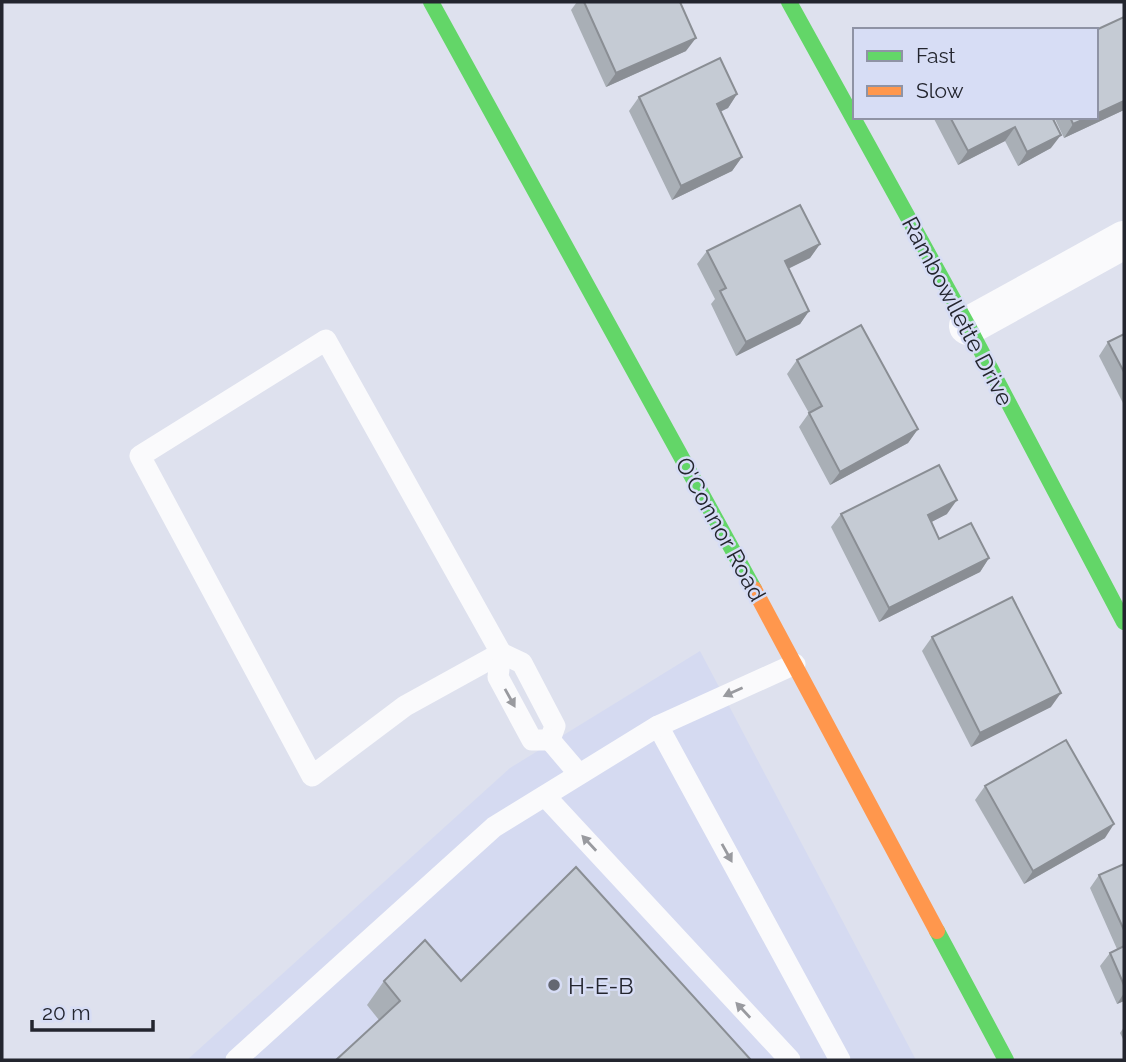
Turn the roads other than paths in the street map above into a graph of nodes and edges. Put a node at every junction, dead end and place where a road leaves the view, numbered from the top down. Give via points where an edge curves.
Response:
1 (431, 2) edge
2 (789, 2) edge
3 (853, 118) edge
4 (854, 119) edge
5 (1124, 240) edge
6 (968, 326) junction
7 (1124, 622) edge
8 (501, 653) junction
9 (796, 664) junction
10 (658, 726) junction
11 (579, 774) junction
12 (545, 796) junction
13 (236, 1060) edge
14 (790, 1060) edge
15 (840, 1060) edge
16 (1006, 1060) edge

1 - 9 main road, O'Connor Road
2 - 3 main road, Rambowllette Drive
4 - 6 main road, Rambowllette Drive
5 - 6 street
6 - 7 main road, Rambowllette Drive
8 - 8 lane via 326,340 140,456 312,776 405,706
8 - 11 lane via 522,663 555,726 550,740
9 -> 10 lane
9 - 16 main road, O'Connor Road
10 - 11 lane
10 -> 15 lane
11 - 12 lane
12 - 13 lane via 494,827
14 -> 12 lane

